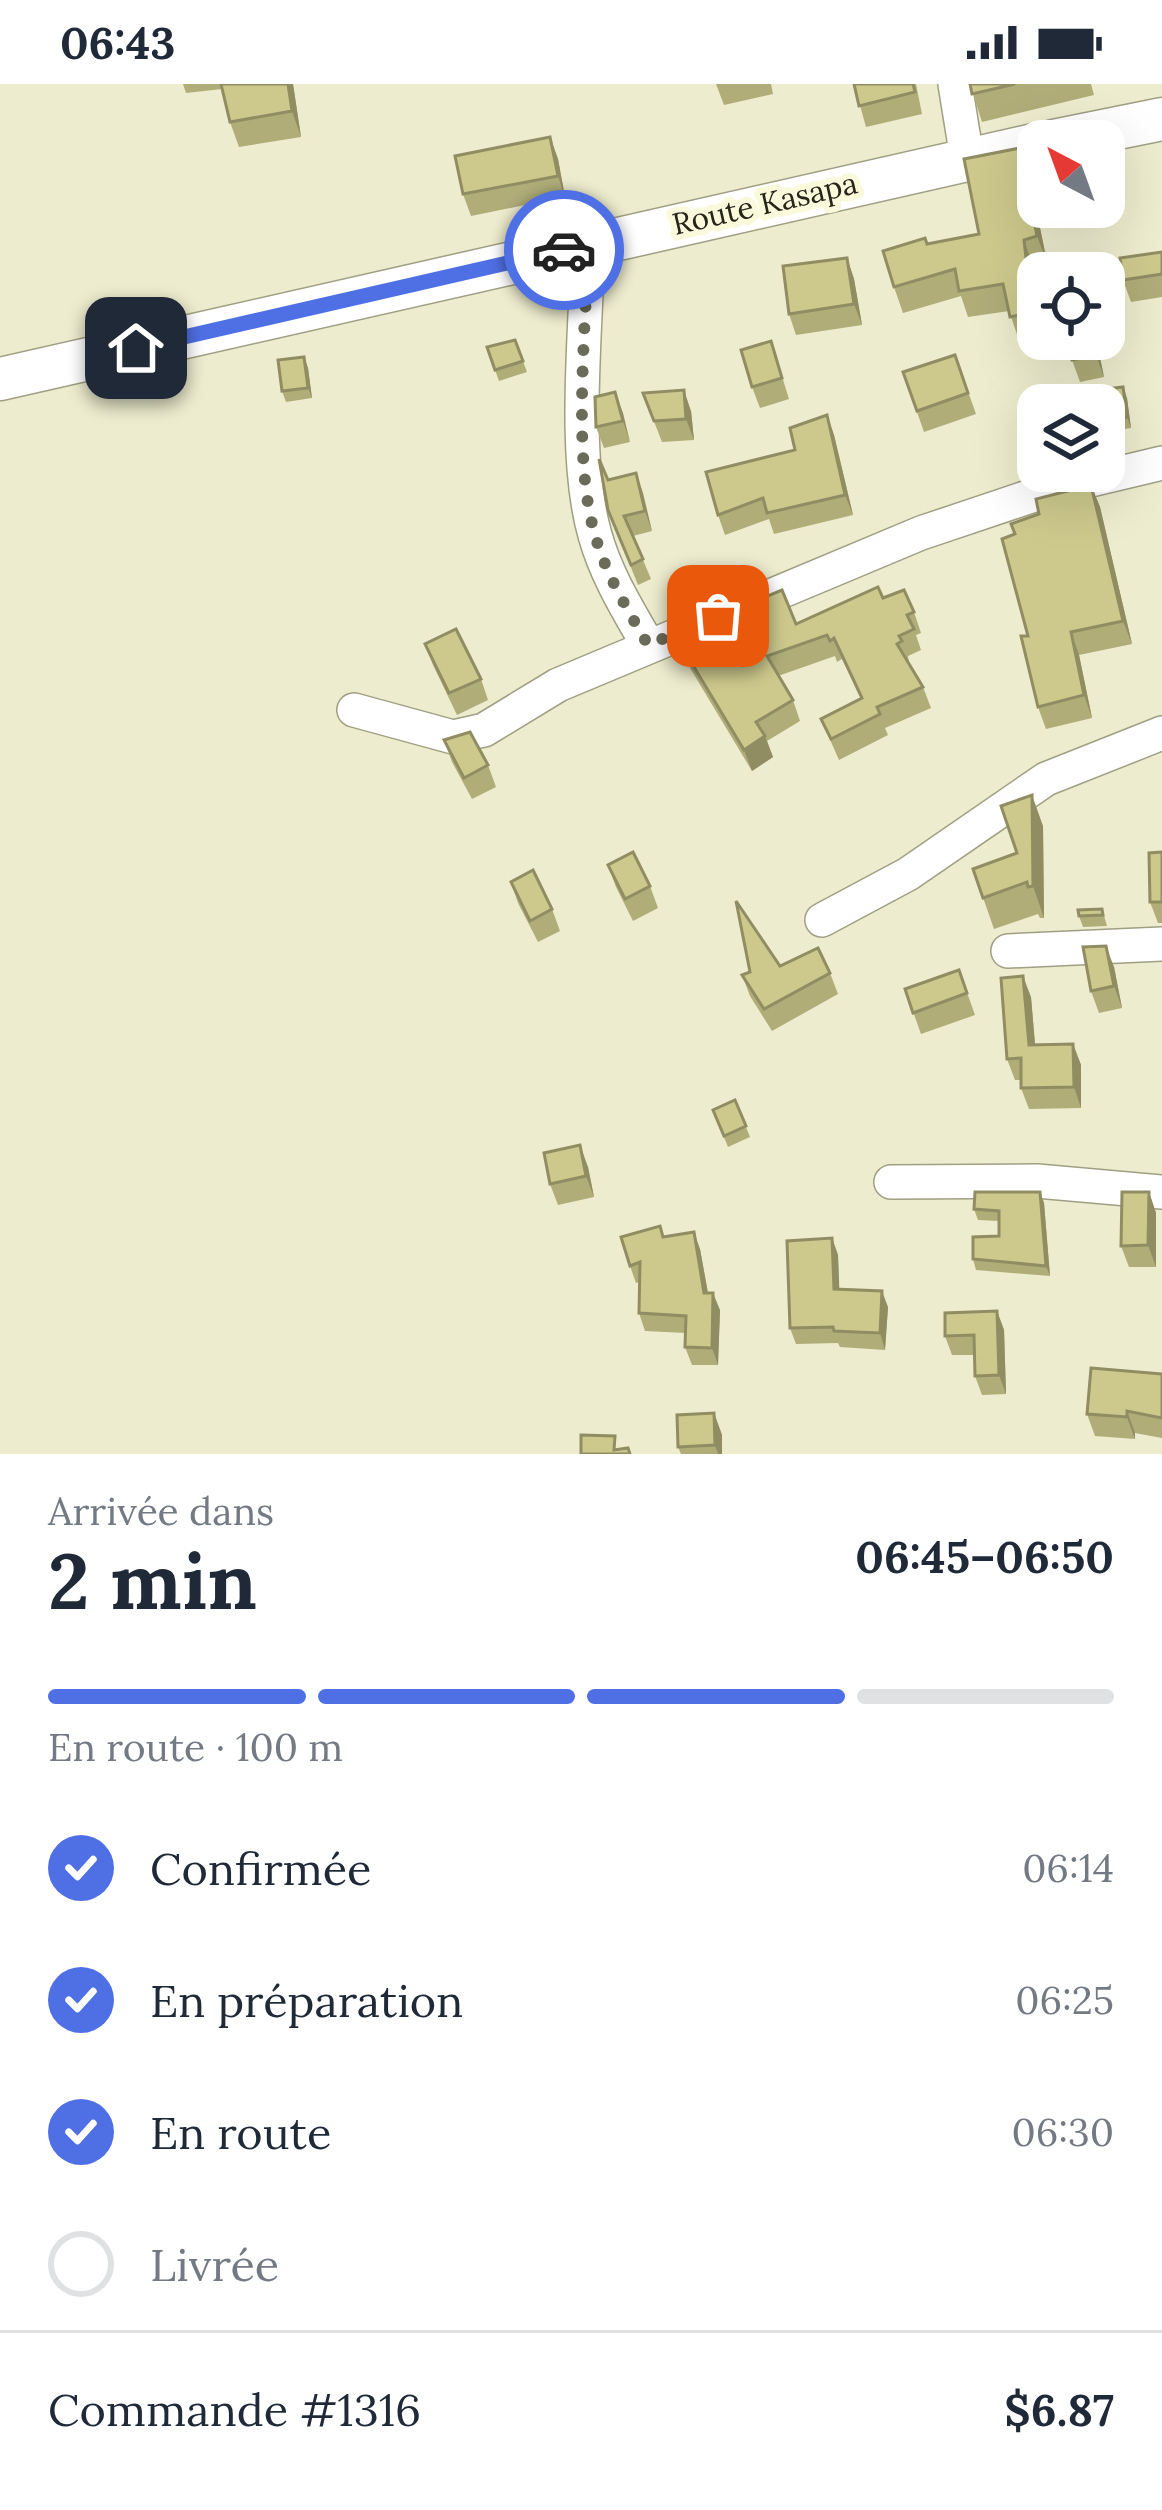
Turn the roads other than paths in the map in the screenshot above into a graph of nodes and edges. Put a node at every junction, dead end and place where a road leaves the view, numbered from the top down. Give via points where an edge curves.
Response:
1 (955, 84) edge
2 (1162, 119) edge
3 (1125, 126) edge
4 (1017, 148) edge
5 (967, 158) junction
6 (588, 245) junction
7 (0, 379) edge
8 (1162, 463) edge
9 (648, 645) junction
10 (354, 710) dead end
11 (1162, 733) edge
12 (822, 920) dead end
13 (1162, 944) edge
14 (1008, 951) dead end
15 (891, 1182) dead end
16 (1162, 1192) edge

1 - 5 street
2 - 3 main road
4 - 5 main road, Route Kasapa
5 - 6 main road, Route Kasapa
6 - 7 main road, Route Kasapa
6 - 9 street via 584,444 594,533
8 - 9 street via 921,533
9 - 10 street via 484,730 453,737
11 - 12 street via 1046,779 908,874
13 - 14 street
15 - 16 street via 1037,1181

